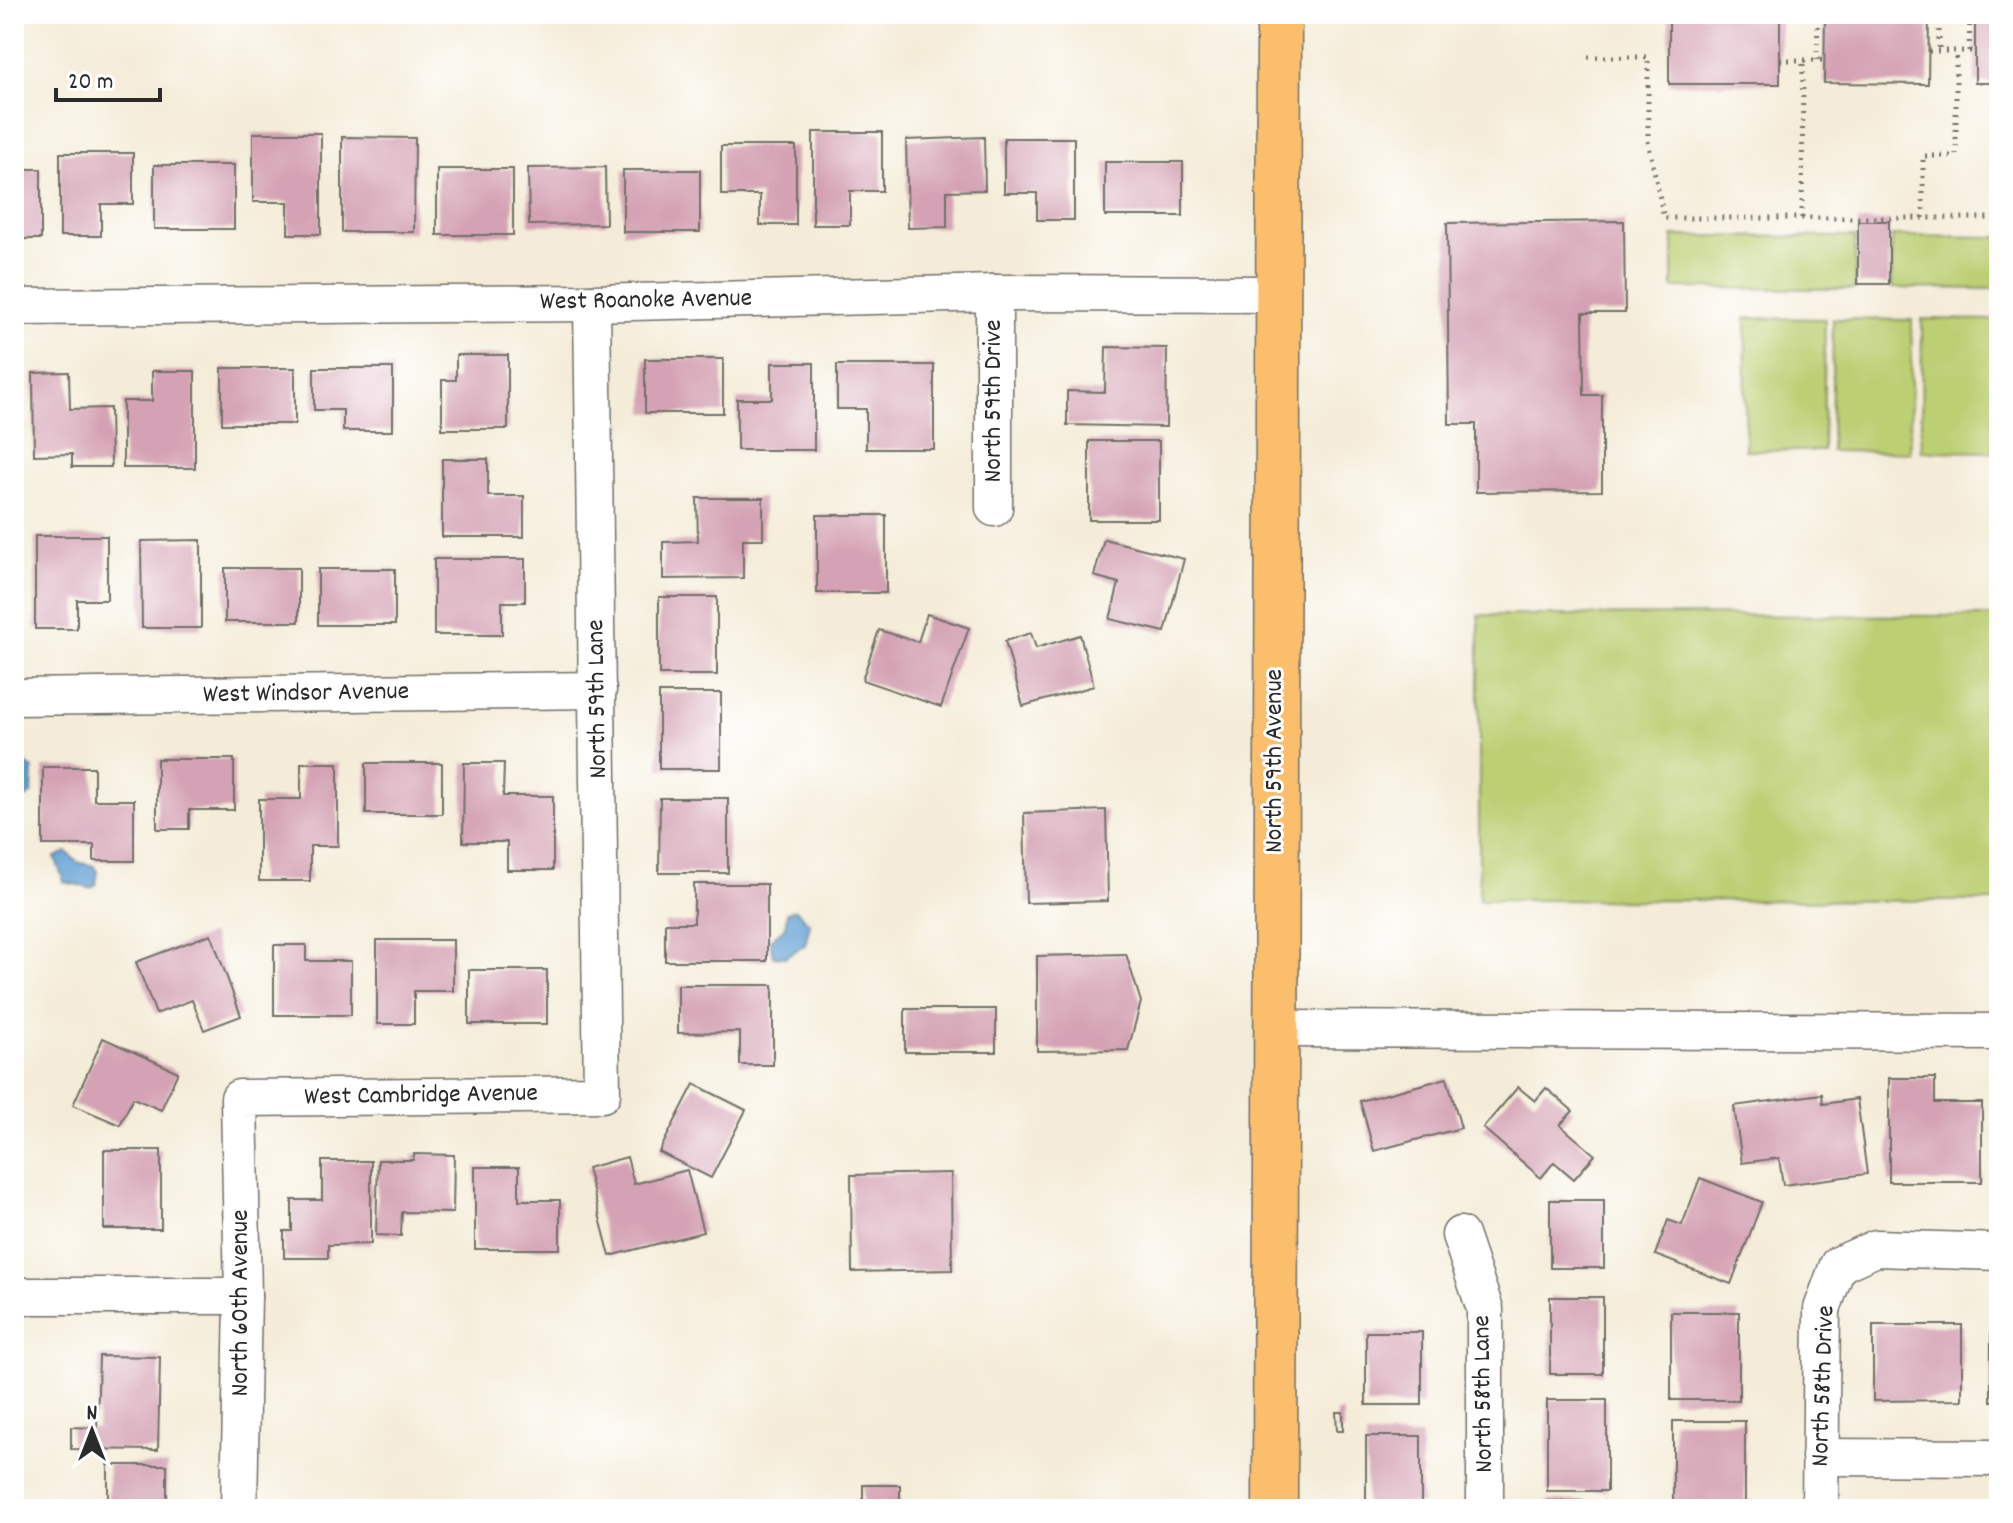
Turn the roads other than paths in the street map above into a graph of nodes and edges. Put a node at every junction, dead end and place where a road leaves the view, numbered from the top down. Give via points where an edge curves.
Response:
1 (1279, 14) edge
2 (994, 293) junction
3 (1278, 294) junction
4 (592, 303) junction
5 (14, 307) edge
6 (994, 508) dead end
7 (598, 690) junction
8 (14, 697) edge
9 (1274, 1029) junction
10 (1999, 1032) edge
11 (602, 1094) joint
12 (239, 1098) joint
13 (1460, 1235) dead end
14 (1999, 1252) edge
15 (14, 1296) edge
16 (243, 1296) junction
17 (1820, 1457) junction
18 (1999, 1458) edge
19 (239, 1509) edge
20 (1275, 1509) edge
21 (1485, 1509) edge
22 (1820, 1509) edge

1 - 3 main road, North 59th Avenue
2 - 3 street, West Roanoke Avenue
2 - 4 street, West Roanoke Avenue
2 - 6 street, North 59th Drive
3 - 9 main road, North 59th Avenue
4 - 5 street, West Roanoke Avenue
4 - 7 street, North 59th Lane
7 - 8 street, West Windsor Avenue
7 - 11 street, North 59th Lane
9 - 10 street
9 - 20 main road, North 59th Avenue
11 - 12 street, West Cambridge Avenue
12 - 16 street, North 60th Avenue
13 - 21 street, North 58th Lane via 1485,1309
14 - 17 street, North 58th Drive via 1876,1248 1838,1265 1822,1309
15 - 16 street
16 - 19 street, North 60th Avenue
17 - 18 street
17 - 22 street, North 58th Drive

